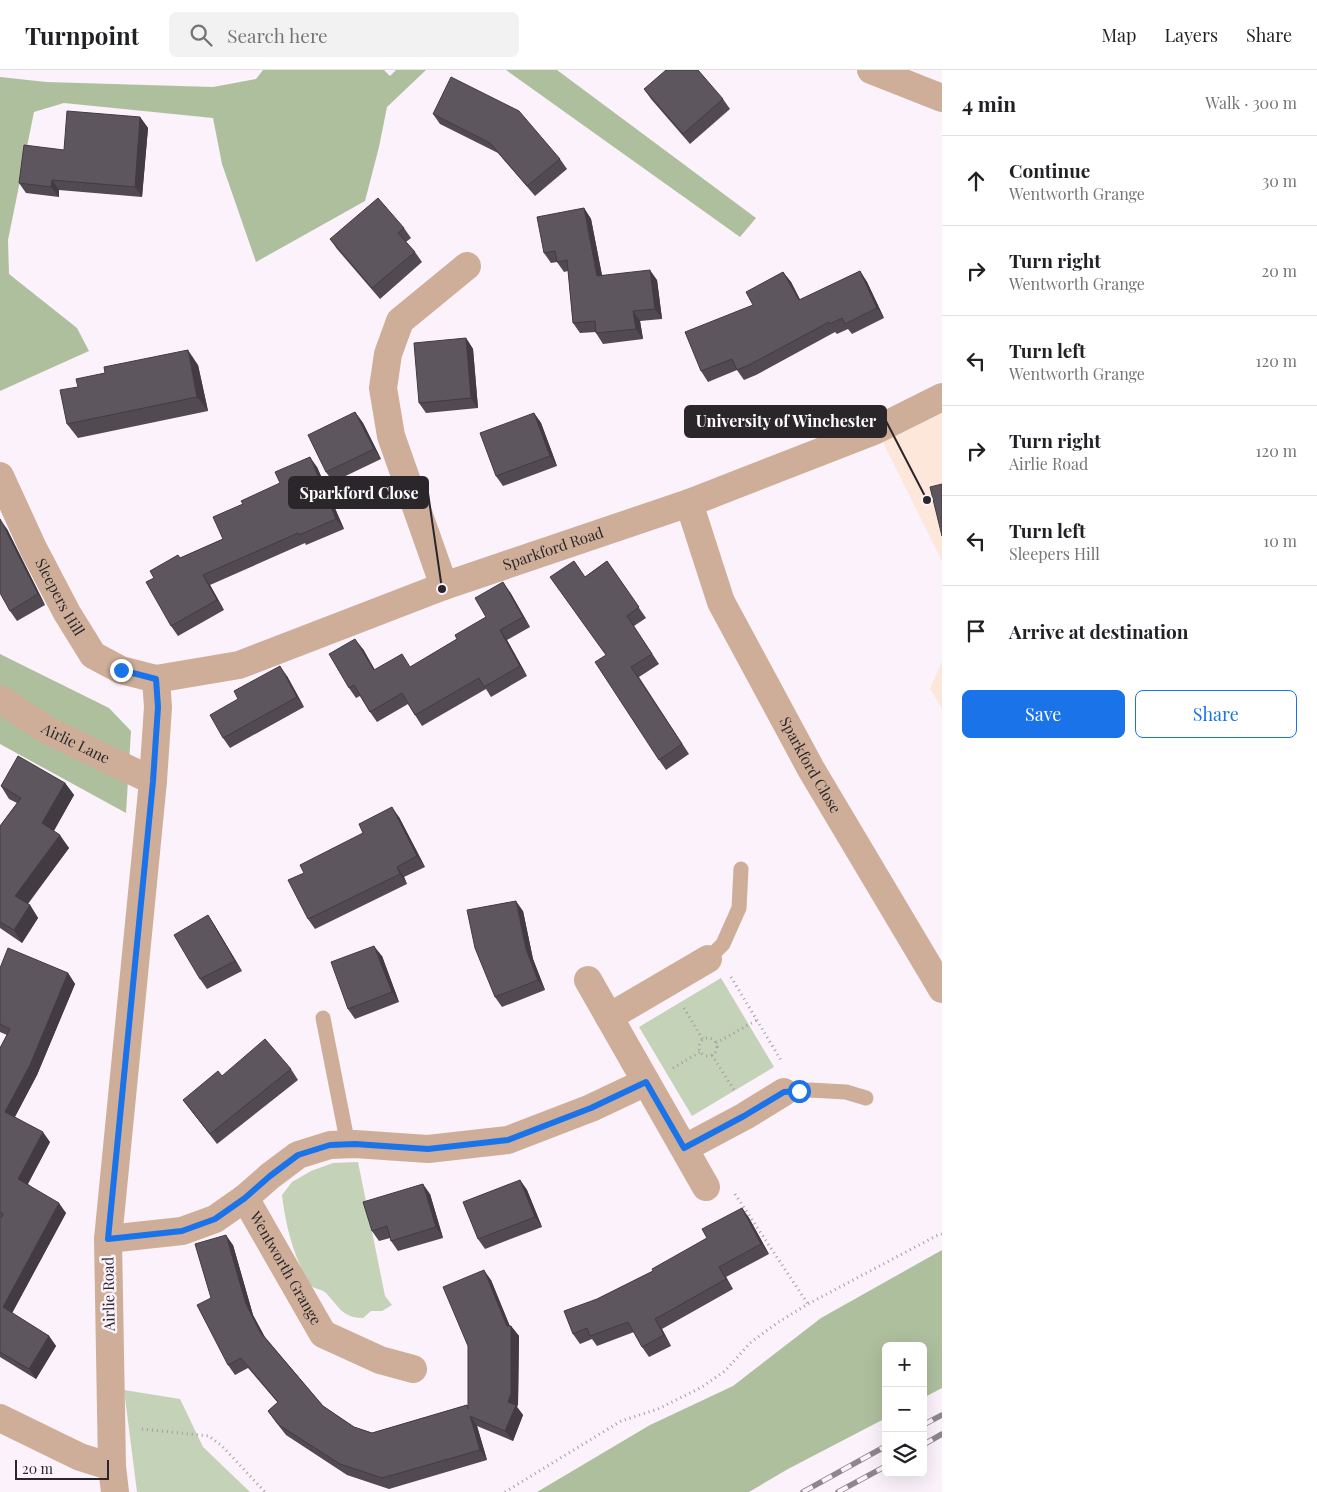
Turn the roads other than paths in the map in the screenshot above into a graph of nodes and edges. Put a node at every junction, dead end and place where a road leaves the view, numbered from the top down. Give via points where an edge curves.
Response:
1 (871, 70) edge
2 (942, 98) edge
3 (467, 266) dead end
4 (942, 397) edge
5 (0, 476) edge
6 (689, 503) junction
7 (444, 586) junction
8 (156, 679) junction
9 (0, 699) edge
10 (153, 781) junction
11 (741, 869) dead end
12 (712, 955) joint
13 (588, 980) dead end
14 (942, 988) edge
15 (609, 1017) junction
16 (323, 1018) dead end
17 (646, 1082) junction
18 (792, 1091) joint
19 (866, 1098) dead end
20 (348, 1145) junction
21 (684, 1148) junction
22 (706, 1187) road end
23 (245, 1198) junction
24 (108, 1239) junction
25 (413, 1369) dead end
26 (0, 1418) edge
27 (114, 1480) edge

1 - 2 street
3 - 7 street via 400,320 388,354 383,388 391,436
4 - 6 street, Sparkford Road via 874,431
5 - 8 street, Sleepers Hill via 38,556 93,655 121,670
6 - 7 street, Sparkford Road
6 - 14 street, Sparkford Close via 722,602 811,769
7 - 8 street, Sparkford Road via 239,665
8 - 10 street, Airlie Road via 158,707
9 - 10 street, Airlie Lane via 47,730
10 - 24 street, Airlie Road
11 - 12 lane via 739,908 723,944
12 - 15 street
13 - 15 street
15 - 17 street
16 - 20 lane
17 - 20 street, Wentworth Grange via 591,1108 508,1140 428,1149
17 - 21 street
18 - 19 lane via 846,1092
18 - 21 street
20 - 23 street, Wentworth Grange via 330,1145 298,1155
21 - 22 street
23 - 24 street, Wentworth Grange via 215,1219 182,1231
23 - 25 street, Wentworth Grange via 323,1334 380,1360
24 - 27 street, Airlie Road
26 - 27 street via 80,1457

